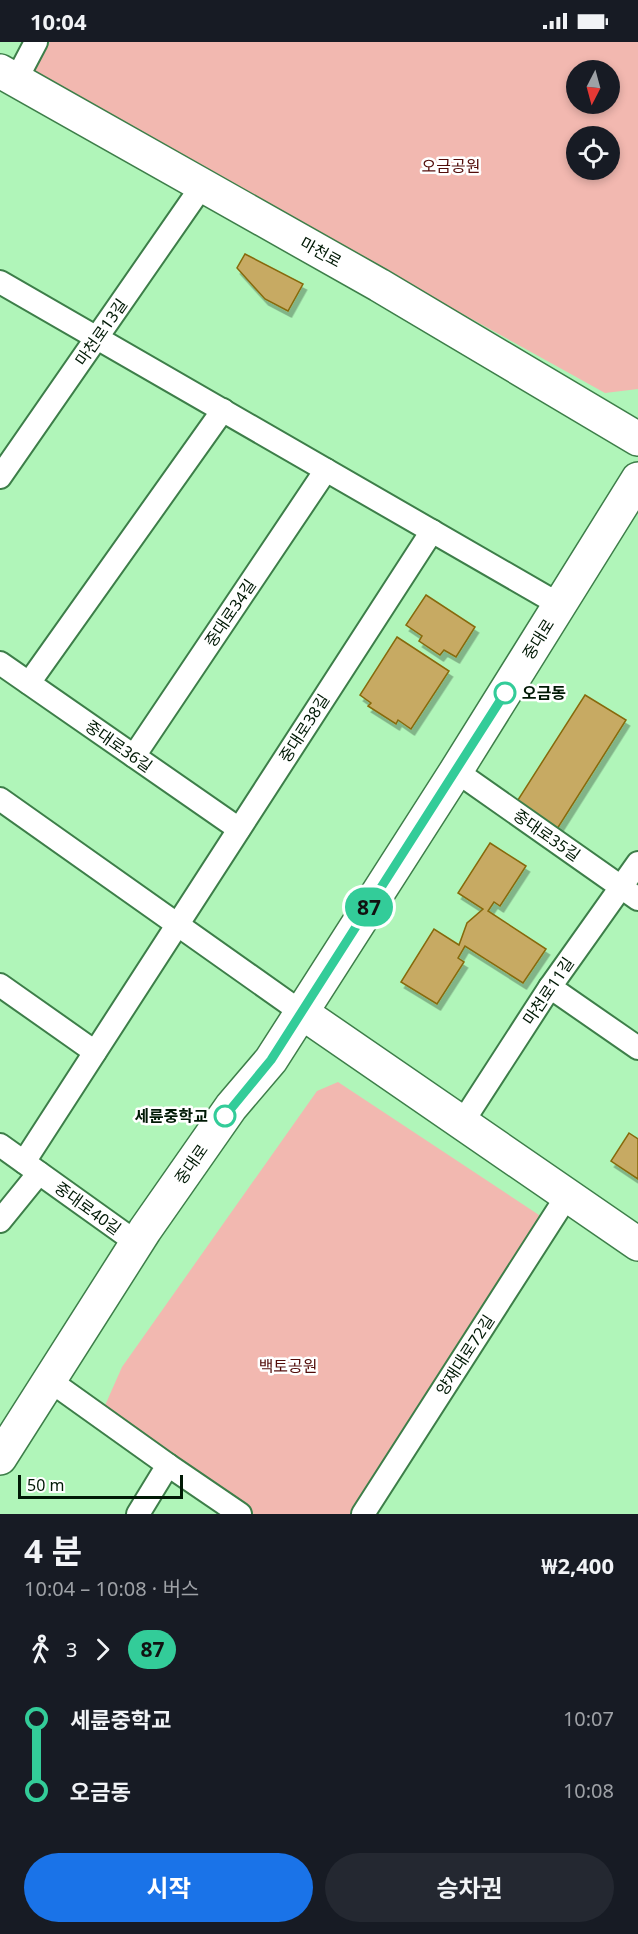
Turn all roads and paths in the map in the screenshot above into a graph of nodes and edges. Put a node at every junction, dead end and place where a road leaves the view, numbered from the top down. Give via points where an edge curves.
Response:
1 (36, 42) edge
2 (8, 76) edge
3 (202, 186) junction
4 (0, 282) edge
5 (97, 338) junction
6 (223, 410) junction
7 (638, 439) edge
8 (327, 470) junction
9 (1, 475) edge
10 (638, 479) edge
11 (432, 531) junction
12 (560, 605) junction
13 (0, 663) edge
14 (29, 683) junction
15 (134, 756) junction
16 (456, 771) junction
17 (0, 799) edge
18 (239, 829) junction
19 (638, 863) edge
20 (629, 893) edge
21 (178, 925) junction
22 (0, 985) edge
23 (550, 987) junction
24 (301, 1012) junction
25 (638, 1048) edge
26 (95, 1052) junction
27 (462, 1123) junction
28 (0, 1144) edge
29 (32, 1167) junction
30 (567, 1196) junction
31 (0, 1221) edge
32 (137, 1243) junction
33 (638, 1244) edge
34 (49, 1380) junction
35 (0, 1458) edge
36 (168, 1465) junction
37 (138, 1514) edge
38 (240, 1514) edge
39 (363, 1514) edge

1 - 2 street
2 - 3 main road, 마천로
3 - 5 street, 마천로13길
3 - 7 main road, 마천로 via 379,285
4 - 5 street
5 - 6 street
5 - 9 street, 마천로13길
6 - 8 street
6 - 14 street
8 - 11 street
8 - 15 street, 중대로34길
10 - 12 main road, 중대로
11 - 12 street
11 - 18 street, 중대로38길
12 - 16 main road, 중대로
13 - 14 street, 중대로36길
14 - 15 street, 중대로36길
15 - 18 street, 중대로36길
16 - 20 street, 중대로35길
16 - 24 main road, 중대로
17 - 21 street
18 - 21 street, 중대로38길
19 - 20 street, 마천로11길
20 - 23 street, 마천로11길
21 - 24 street
21 - 26 street, 중대로38길
22 - 26 street
23 - 25 street
23 - 27 street, 마천로11길
24 - 27 main road
24 - 32 main road, 중대로 via 271,1060 231,1107
26 - 29 street, 중대로38길
27 - 30 main road
28 - 29 street, 중대로40길
29 - 31 street, 중대로40길
29 - 32 street, 중대로40길
30 - 33 main road
30 - 39 street, 양재대로72길
32 - 34 main road, 중대로
34 - 35 main road, 중대로
34 - 36 street
36 - 37 street
36 - 38 street

